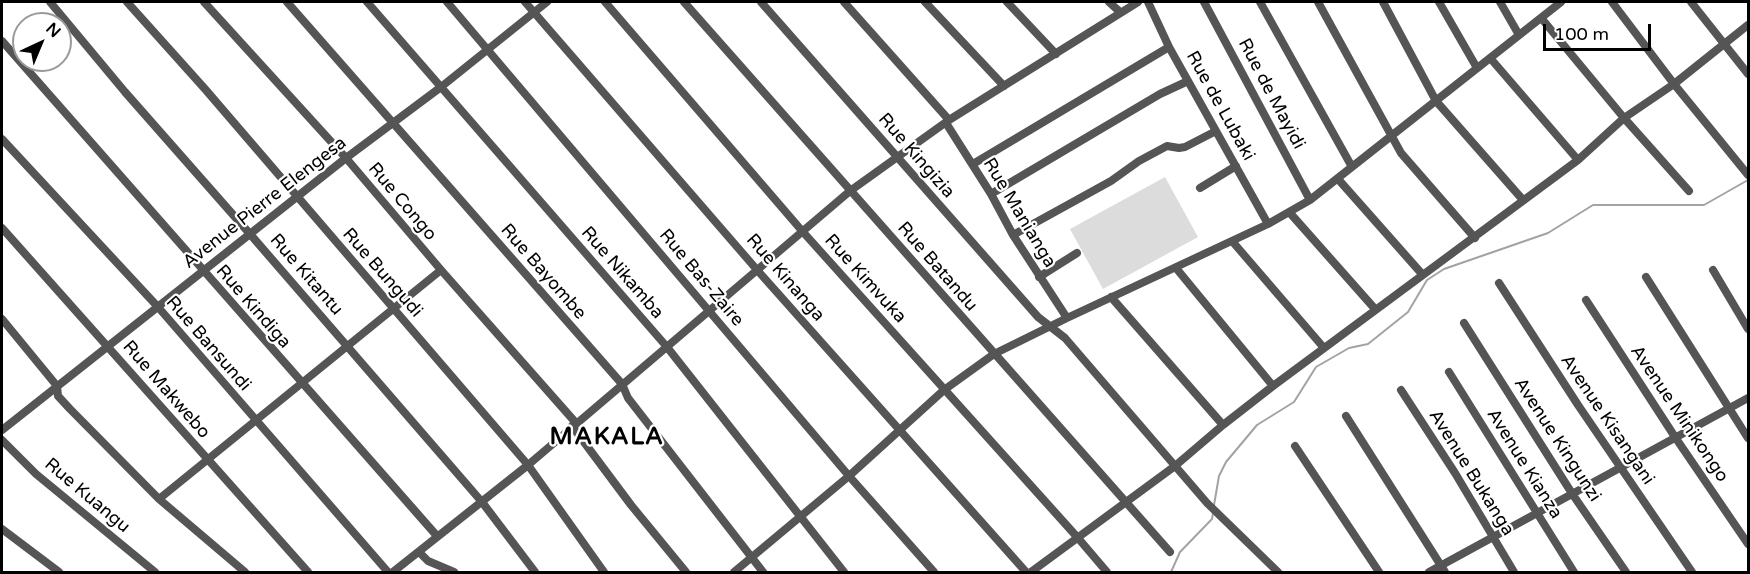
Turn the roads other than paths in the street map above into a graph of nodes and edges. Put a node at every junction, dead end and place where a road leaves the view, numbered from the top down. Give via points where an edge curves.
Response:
1 (50, 2) edge
2 (127, 2) edge
3 (204, 2) edge
4 (287, 2) edge
5 (367, 2) edge
6 (447, 2) edge
7 (525, 2) edge
8 (547, 2) edge
9 (606, 2) edge
10 (684, 2) edge
11 (761, 2) edge
12 (844, 2) edge
13 (925, 2) edge
14 (1007, 2) edge
15 (1109, 2) edge
16 (1138, 2) edge
17 (1148, 2) edge
18 (1204, 2) edge
19 (1260, 2) edge
20 (1318, 2) edge
21 (1383, 2) edge
22 (1439, 2) edge
23 (1500, 2) edge
24 (1562, 2) edge
25 (1612, 2) edge
26 (1690, 2) edge
27 (534, 12) junction
28 (1120, 12) junction
29 (1542, 19) junction
30 (1749, 25) edge
31 (1519, 35) junction
32 (2, 41) edge
33 (1724, 43) junction
34 (1169, 47) junction
35 (488, 50) junction
36 (1056, 54) junction
37 (1491, 59) junction
38 (1477, 68) junction
39 (1749, 74) edge
40 (1188, 81) junction
41 (1674, 84) junction
42 (1004, 86) junction
43 (441, 87) junction
44 (1436, 100) junction
45 (1624, 118) junction
46 (948, 122) junction
47 (393, 124) junction
48 (1216, 130) junction
49 (1391, 136) junction
50 (2, 139) edge
51 (346, 158) junction
52 (897, 158) junction
53 (1578, 160) junction
54 (973, 164) junction
55 (1236, 166) junction
56 (1352, 167) junction
57 (1748, 175) edge
58 (1338, 179) junction
59 (1200, 188) dead end
60 (1689, 190) dead end
61 (850, 191) junction
62 (991, 194) junction
63 (297, 198) junction
64 (1310, 200) junction
65 (1522, 200) junction
66 (1290, 213) junction
67 (1268, 224) junction
68 (2, 228) edge
69 (803, 232) junction
70 (250, 234) junction
71 (1013, 235) junction
72 (1475, 238) junction
73 (1232, 241) junction
74 (1077, 254) dead end
75 (1176, 268) junction
76 (441, 270) junction
77 (758, 270) junction
78 (1713, 270) dead end
79 (202, 271) junction
80 (1422, 274) junction
81 (1040, 277) junction
82 (1646, 277) dead end
83 (1499, 283) dead end
84 (1111, 297) junction
85 (1586, 300) dead end
86 (158, 307) junction
87 (394, 309) junction
88 (1376, 309) junction
89 (710, 312) junction
90 (1067, 318) junction
91 (2, 319) edge
92 (1464, 323) dead end
93 (1050, 327) junction
94 (1749, 329) edge
95 (347, 345) junction
96 (108, 347) junction
97 (667, 347) junction
98 (1324, 348) junction
99 (994, 354) junction
100 (1449, 372) dead end
101 (300, 383) junction
102 (622, 384) junction
103 (57, 386) junction
104 (1274, 386) junction
105 (944, 390) junction
106 (1401, 390) dead end
107 (1749, 398) edge
108 (1729, 409) junction
109 (1346, 416) dead end
110 (256, 422) junction
111 (574, 425) junction
112 (1222, 425) junction
113 (2, 429) edge
114 (901, 431) junction
115 (1676, 437) junction
116 (1749, 438) edge
117 (2, 440) edge
118 (1295, 446) dead end
119 (207, 460) junction
120 (528, 465) junction
121 (1175, 466) junction
122 (1620, 468) junction
123 (849, 476) junction
124 (1573, 495) junction
125 (159, 499) junction
126 (482, 502) junction
127 (1125, 502) junction
128 (1538, 514) junction
129 (800, 516) junction
130 (2, 529) edge
131 (437, 536) junction
132 (1078, 537) junction
133 (1494, 538) junction
134 (1749, 544) edge
135 (419, 552) junction
136 (1170, 552) dead end
137 (751, 557) junction
138 (1443, 569) edge
139 (59, 573) edge
140 (155, 573) edge
141 (245, 573) edge
142 (308, 573) edge
143 (388, 573) edge
144 (393, 573) edge
145 (454, 573) edge
146 (534, 573) edge
147 (604, 573) edge
148 (686, 573) edge
149 (734, 573) edge
150 (763, 573) edge
151 (844, 573) edge
152 (934, 573) edge
153 (1026, 573) edge
154 (1031, 573) edge
155 (1107, 573) edge
156 (1278, 573) edge
157 (1379, 573) edge
158 (1429, 573) edge
159 (1514, 573) edge
160 (1574, 573) edge
161 (1626, 573) edge
162 (1692, 573) edge

1 - 70 street, Rue Kitantu
2 - 63 street, Rue Bungudi
3 - 51 street, Rue Congo
4 - 47 street, Rue Bayombe
5 - 43 street, Rue Nikamba
6 - 35 street, Rue Bas-Zaire
7 - 27 street, Rue Kinanga
8 - 27 street, Avenue Pierre Elengesa
9 - 69 street, Rue Kimvuka
10 - 61 street, Rue Batandu
11 - 52 street, Rue Kingizia
12 - 46 street, Rue Manianga
13 - 42 street
14 - 36 street
15 - 28 street
16 - 28 street
17 - 34 street, Rue de Lubaki
18 - 64 street, Rue de Mayidi
19 - 56 street
20 - 49 street
21 - 44 street
22 - 38 street
23 - 31 street
24 - 29 street
25 - 41 street
26 - 33 street
27 - 35 street, Avenue Pierre Elengesa
27 - 77 street, Rue Kinanga
28 - 36 street
29 - 31 street
29 - 45 street
30 - 33 street
31 - 37 street
32 - 79 street, Rue Kindiga
33 - 39 street
33 - 41 street
34 - 40 street, Rue de Lubaki
34 - 54 street
35 - 43 street, Avenue Pierre Elengesa
35 - 89 street, Rue Bas-Zaire
36 - 42 street
37 - 38 street
37 - 53 street
38 - 44 street
40 - 48 street, Rue de Lubaki
40 - 62 street
41 - 45 street
41 - 57 street
42 - 46 street
43 - 47 street, Avenue Pierre Elengesa
43 - 97 street, Rue Nikamba
44 - 49 street
44 - 65 street
45 - 53 street
45 - 60 street
46 - 52 street
46 - 54 street, Rue Manianga
47 - 51 street, Avenue Pierre Elengesa
47 - 102 street, Rue Bayombe
48 - 55 street, Rue de Lubaki
48 - 71 street via 1185,147 1167,146
49 - 56 street
49 - 72 street via 1401,153
50 - 86 street, Rue Bansundi
51 - 63 street, Avenue Pierre Elengesa
51 - 76 street, Rue Congo
52 - 61 street
52 - 93 street, Rue Kingizia
53 - 65 street
54 - 62 street, Rue Manianga
55 - 59 street
55 - 67 street, Rue de Lubaki
56 - 58 street
58 - 64 street
58 - 80 street
61 - 69 street
61 - 99 street, Rue Batandu
62 - 71 street, Rue Manianga
63 - 70 street, Avenue Pierre Elengesa
63 - 87 street, Rue Bungudi
64 - 66 street
65 - 72 street
66 - 67 street
66 - 88 street
67 - 73 street
68 - 96 street, Rue Makwebo
69 - 77 street
69 - 105 street, Rue Kimvuka
70 - 79 street, Avenue Pierre Elengesa
70 - 95 street, Rue Kitantu
71 - 81 street, Rue Manianga
72 - 80 street
73 - 75 street
73 - 98 street
74 - 81 street
75 - 84 street
75 - 104 street
76 - 87 street
76 - 111 street, Rue Congo
77 - 89 street
77 - 114 street, Rue Kinanga
78 - 94 street
79 - 86 street, Avenue Pierre Elengesa
79 - 101 street, Rue Kindiga
80 - 88 street
81 - 90 street, Rue Manianga
82 - 108 street
83 - 122 street, Avenue Kisangani
84 - 90 street
84 - 112 street
85 - 115 street, Avenue Minikongo
86 - 96 street, Avenue Pierre Elengesa
86 - 110 street, Rue Bansundi
87 - 95 street
87 - 120 street, Rue Bungudi
88 - 98 street
89 - 97 street
89 - 123 street, Rue Bas-Zaire
90 - 93 street
91 - 103 street
92 - 124 street, Avenue Kingunzi
93 - 99 street
93 - 121 street, Rue Kingizia via 1065,338
95 - 101 street
95 - 126 street, Rue Kitantu
96 - 103 street, Avenue Pierre Elengesa
96 - 119 street, Rue Makwebo
97 - 102 street
97 - 129 street, Rue Nikamba
98 - 104 street
99 - 105 street
99 - 127 street, Rue Batandu
100 - 128 street, Avenue Kianza
101 - 110 street
101 - 131 street, Rue Kindiga
102 - 111 street
102 - 137 street, Rue Bayombe via 628,398
103 - 113 street, Avenue Pierre Elengesa
103 - 125 street via 61,400
104 - 112 street
105 - 114 street
105 - 132 street, Rue Kimvuka
106 - 133 street, Avenue Bukanga
107 - 108 street
108 - 115 street
108 - 116 street
109 - 138 street
110 - 119 street
110 - 143 street, Rue Bansundi
111 - 120 street
111 - 148 street, Rue Congo
112 - 121 street
114 - 123 street
114 - 153 street, Rue Kinanga
115 - 122 street
115 - 134 street, Avenue Minikongo
117 - 140 street, Rue Kuangu via 36,474
118 - 157 street
119 - 125 street
119 - 142 street, Rue Makwebo
120 - 126 street
120 - 147 street, Rue Bungudi
121 - 127 street
121 - 156 street, Rue Kingizia
122 - 124 street
122 - 162 street, Avenue Kisangani
123 - 129 street
123 - 152 street, Rue Bas-Zaire
124 - 128 street
124 - 161 street, Avenue Kingunzi
125 - 141 street
126 - 131 street
126 - 146 street, Rue Kitantu
127 - 132 street
127 - 136 street, Rue Batandu
128 - 133 street
128 - 160 street, Avenue Kianza
129 - 137 street
129 - 151 street, Rue Nikamba
130 - 139 street
131 - 135 street
132 - 154 street
132 - 155 street, Rue Kimvuka
133 - 138 street
133 - 159 street, Avenue Bukanga
135 - 144 street
135 - 145 street via 428,561
137 - 149 street
137 - 150 street, Rue Bayombe
138 - 158 street

